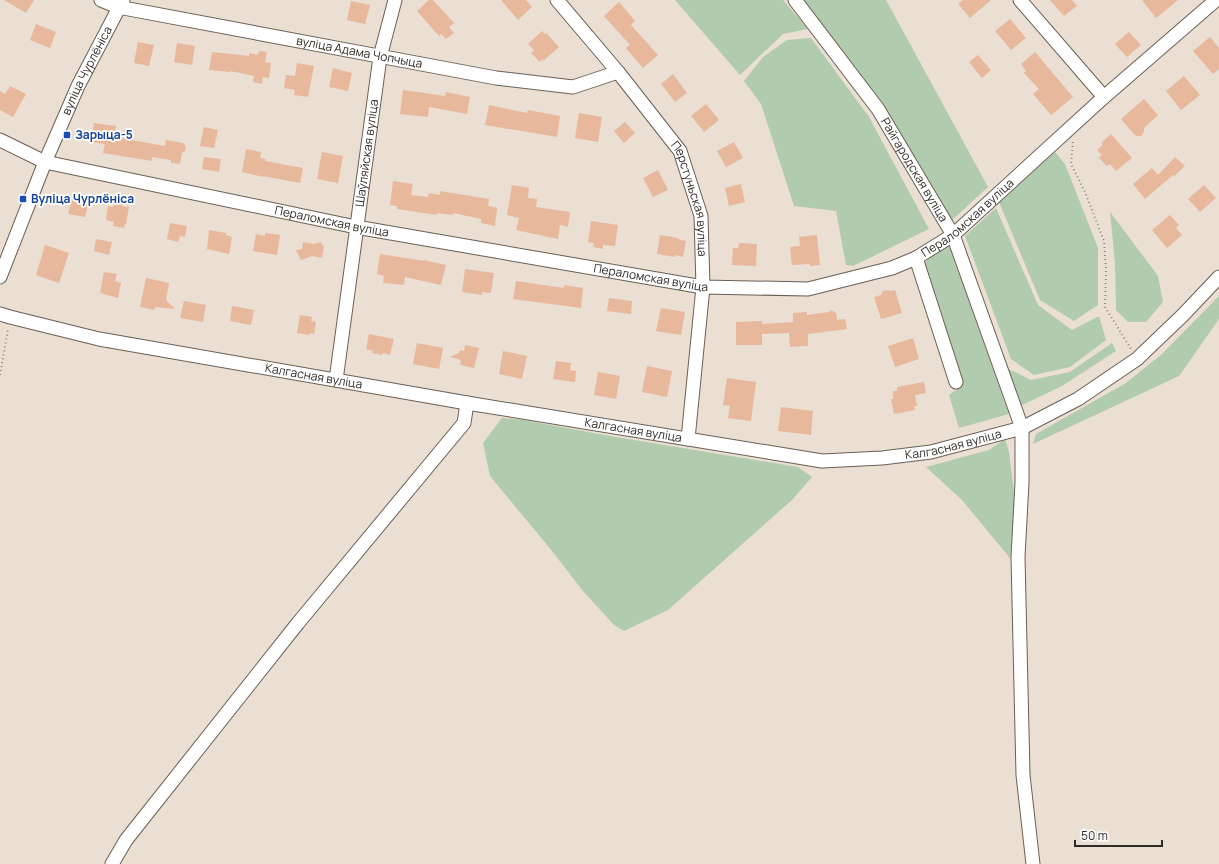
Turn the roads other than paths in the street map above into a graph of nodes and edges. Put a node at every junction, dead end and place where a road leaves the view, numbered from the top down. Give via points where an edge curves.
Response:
1 (101, 0) edge
2 (395, 0) edge
3 (557, 0) edge
4 (795, 0) edge
5 (1020, 0) edge
6 (1216, 0) edge
7 (121, 3) edge
8 (1219, 4) edge
9 (380, 56) junction
10 (618, 72) junction
11 (1104, 97) junction
12 (0, 140) edge
13 (45, 162) junction
14 (356, 226) junction
15 (953, 235) junction
16 (916, 258) junction
17 (0, 277) edge
18 (1219, 277) edge
19 (703, 287) junction
20 (5, 315) edge
21 (336, 380) junction
22 (956, 382) dead end
23 (467, 403) junction
24 (1022, 428) junction
25 (688, 439) junction
26 (112, 864) edge
27 (1033, 864) edge

1 - 7 street, вуліца Адама Чопчыца
2 - 9 street, Шаўляйская вуліца
3 - 10 street, Перстуньская вуліца
4 - 15 street, Райгародская вуліца via 878,109
5 - 11 street
6 - 8 street
6 - 11 street, Пераломская вуліца
7 - 9 street, вуліца Адама Чопчыца
7 - 13 street, вуліца Чурлёніса via 78,86
9 - 10 street, вуліца Адама Чопчыца via 496,78 573,87
9 - 14 street, Шаўляйская вуліца
10 - 19 street, Перстуньская вуліца via 680,151 701,216
11 - 15 street, Пераломская вуліца
12 - 13 street, Пераломская вуліца
13 - 14 street, Пераломская вуліца
13 - 17 street, вуліца Чурлёніса
14 - 19 street, Пераломская вуліца
14 - 21 street, Шаўляйская вуліца
15 - 16 street, Пераломская вуліца
15 - 24 street, Райгародская вуліца
16 - 19 street, Пераломская вуліца via 892,268 808,289
16 - 22 street
18 - 24 street, Калгасная вуліца via 1136,359 1078,399
19 - 25 street, Перстуньская вуліца
20 - 21 street, Калгасная вуліца via 99,339
21 - 23 street, Калгасная вуліца
23 - 25 street, Калгасная вуліца
23 - 26 street via 464,423 298,623 126,840
24 - 25 street, Калгасная вуліца via 931,452 822,461
24 - 27 street, Райгародская вуліца via 1018,557 1023,767

